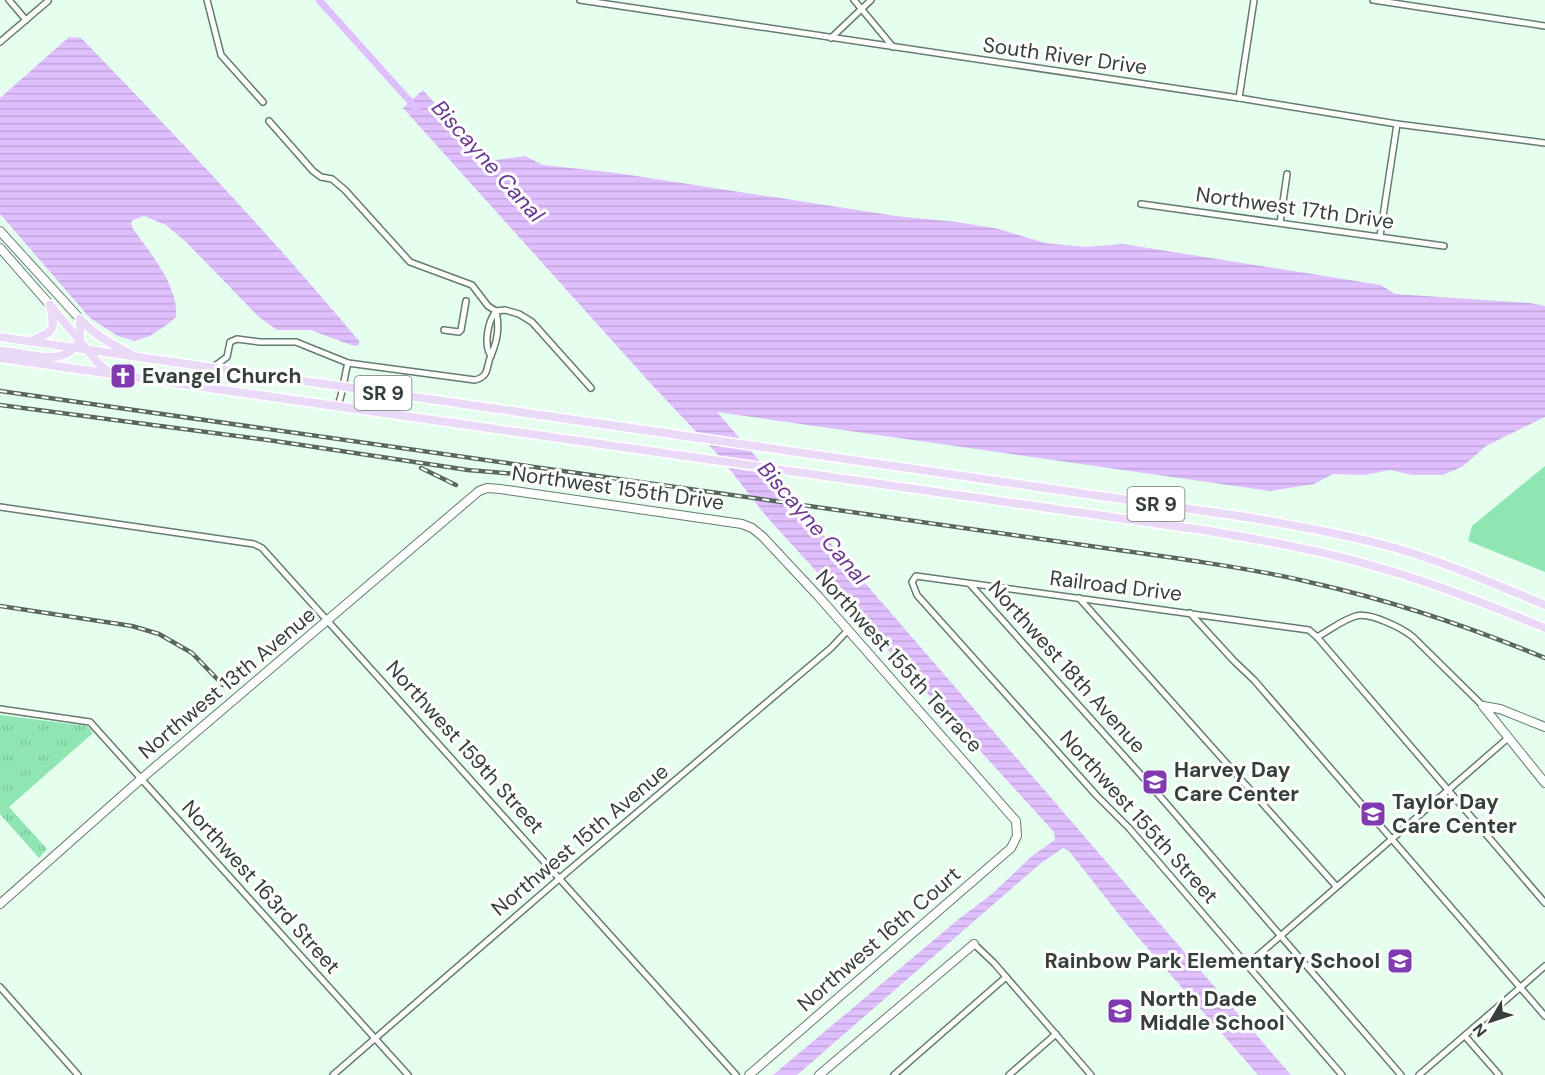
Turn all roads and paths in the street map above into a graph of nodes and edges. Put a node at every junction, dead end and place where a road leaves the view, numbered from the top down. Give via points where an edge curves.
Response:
1 (9, 0) edge
2 (207, 0) edge
3 (580, 0) edge
4 (586, 0) edge
5 (854, 0) edge
6 (871, 0) edge
7 (1254, 0) edge
8 (1373, 0) edge
9 (48, 1) edge
10 (861, 9) junction
11 (26, 20) junction
12 (1545, 26) edge
13 (831, 38) junction
14 (0, 42) edge
15 (894, 47) junction
16 (1239, 98) junction
17 (264, 102) dead end
18 (269, 121) dead end
19 (1397, 124) junction
20 (1545, 143) edge
21 (1287, 174) dead end
22 (1141, 204) dead end
23 (1280, 223) junction
24 (0, 231) edge
25 (1380, 236) junction
26 (1444, 246) dead end
27 (0, 248) edge
28 (466, 301) dead end
29 (50, 305) junction
30 (496, 311) junction
31 (80, 319) junction
32 (444, 330) dead end
33 (0, 337) edge
34 (30, 342) junction
35 (78, 345) junction
36 (0, 351) edge
37 (87, 351) junction
38 (491, 356) junction
39 (133, 357) junction
40 (0, 358) edge
41 (348, 363) junction
42 (211, 368) junction
43 (111, 374) junction
44 (342, 387) junction
45 (591, 388) dead end
46 (337, 407) junction
47 (479, 491) joint
48 (0, 507) edge
49 (752, 528) joint
50 (912, 582) joint
51 (970, 584) junction
52 (1079, 598) junction
53 (1545, 604) edge
54 (1190, 613) junction
55 (328, 620) junction
56 (1545, 628) edge
57 (848, 630) junction
58 (1317, 637) junction
59 (1483, 706) junction
60 (0, 709) edge
61 (1545, 727) edge
62 (1508, 738) junction
63 (141, 779) junction
64 (1545, 783) edge
65 (1448, 790) junction
66 (1016, 821) joint
67 (1392, 839) junction
68 (560, 878) junction
69 (1336, 886) junction
70 (1545, 903) edge
71 (0, 904) edge
72 (1280, 935) junction
73 (974, 944) joint
74 (1247, 964) junction
75 (1545, 966) edge
76 (1006, 977) junction
77 (0, 987) edge
78 (1520, 988) junction
79 (1545, 1016) edge
80 (1056, 1034) junction
81 (1465, 1036) junction
82 (375, 1038) junction
83 (78, 1075) edge
84 (333, 1075) edge
85 (408, 1075) edge
86 (736, 1075) edge
87 (749, 1075) edge
88 (819, 1075) edge
89 (894, 1075) edge
90 (1009, 1075) edge
91 (1091, 1075) edge
92 (1342, 1075) edge
93 (1401, 1075) edge
94 (1419, 1075) edge
95 (1499, 1075) edge

1 - 11 street
2 - 17 street via 221,55
3 - 4 street, South River Drive
4 - 13 street, South River Drive
5 - 10 street
6 - 10 street
7 - 16 street
8 - 12 street
9 - 11 street
10 - 13 street
10 - 15 street
11 - 14 street
13 - 15 street, South River Drive
15 - 16 street, South River Drive
16 - 19 street, South River Drive
18 - 30 street via 313,171 339,185 410,262 472,285
19 - 20 street, South River Drive
19 - 25 street
21 - 23 street
22 - 23 street, Northwest 17th Drive
23 - 25 street, Northwest 17th Drive
24 - 31 street
25 - 26 street, Northwest 17th Drive
27 - 29 street
28 - 32 street via 461,330
29 - 34 main road via 52,330
29 - 35 main road
30 - 38 street via 499,329
30 - 38 street via 487,340
30 - 45 street via 519,314 532,322
31 - 35 main road
31 - 39 main road via 91,331
33 - 34 main road
34 - 35 main road
35 - 36 main road via 59,358
35 - 37 main road
37 - 39 main road, SR 9
37 - 43 main road
38 - 41 street via 487,373 476,380
39 - 42 main road, SR 9
40 - 43 main road, SR 9
41 - 42 street via 296,342 237,339 230,342 226,357
41 - 44 street
42 - 44 main road, SR 9
43 - 46 main road, SR 9
44 - 46 street
44 - 53 main road, SR 9 via 1317,529 1399,549
46 - 56 main road, SR 9 via 1209,531 1379,567 1452,590
47 - 49 street, Northwest 155th Drive via 500,489
47 - 55 street, Northwest 13th Avenue
48 - 55 street, Northwest 159th Street via 254,544
49 - 57 street, Northwest 155th Terrace
50 - 51 street, Railroad Drive via 916,576 926,576
50 - 74 street, Northwest 155th Street via 918,594
51 - 52 street, Railroad Drive
51 - 72 street, Northwest 18th Avenue
52 - 54 street, Railroad Drive
52 - 69 street
54 - 58 street, Railroad Drive via 1309,630
54 - 67 street via 1254,680
55 - 63 street, Northwest 13th Avenue
55 - 68 street, Northwest 159th Street
57 - 66 street, Northwest 155th Terrace
57 - 68 street, Northwest 15th Avenue
58 - 59 street via 1358,615 1402,628
58 - 65 street
59 - 61 street
59 - 62 street
60 - 63 street, Northwest 163rd Street via 90,722
62 - 64 street
62 - 65 street
63 - 71 street, Northwest 13th Avenue
63 - 82 street, Northwest 163rd Street
65 - 67 street
65 - 70 street
66 - 87 street, Northwest 16th Court via 1017,836 1011,848
67 - 69 street
67 - 78 street
68 - 82 street, Northwest 15th Avenue
68 - 86 street, Northwest 159th Street
69 - 72 street
72 - 74 street
72 - 93 street, Northwest 18th Avenue
73 - 76 street
73 - 88 street
74 - 92 street, Northwest 155th Street
75 - 78 street
76 - 80 street
76 - 89 street
77 - 83 street
78 - 79 street
78 - 81 street
80 - 90 street
80 - 91 street
81 - 94 street
81 - 95 street
82 - 84 street, Northwest 15th Avenue
82 - 85 street, Northwest 163rd Street

